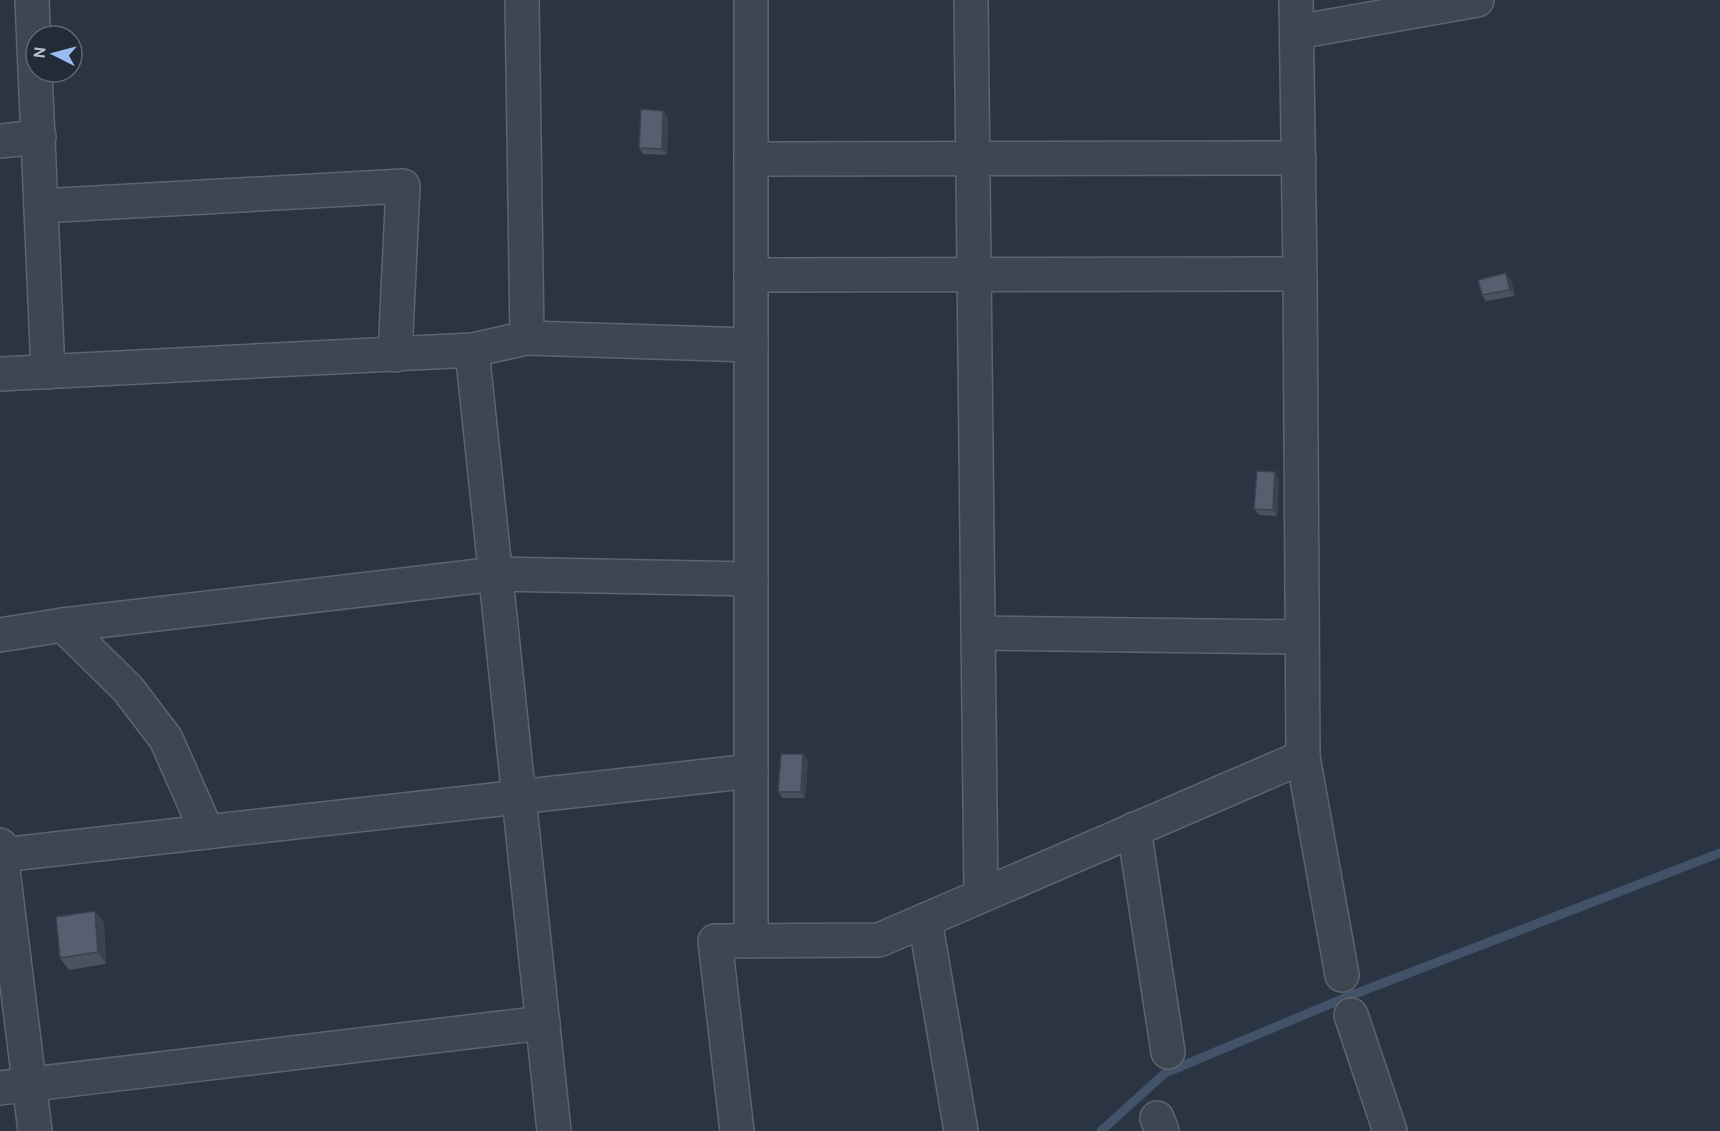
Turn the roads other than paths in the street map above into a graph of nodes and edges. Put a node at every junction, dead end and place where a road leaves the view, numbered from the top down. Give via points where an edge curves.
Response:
1 (32, 0) edge
2 (522, 0) edge
3 (751, 0) edge
4 (971, 0) edge
5 (1296, 0) edge
6 (1477, 0) edge
7 (1297, 32) junction
8 (39, 137) junction
9 (0, 141) edge
10 (1299, 158) junction
11 (751, 159) junction
12 (972, 159) junction
13 (41, 206) junction
14 (751, 274) junction
15 (974, 274) junction
16 (1300, 274) junction
17 (528, 338) junction
18 (751, 345) junction
19 (472, 350) junction
20 (394, 355) junction
21 (48, 372) junction
22 (0, 374) edge
23 (496, 574) junction
24 (751, 579) junction
25 (63, 625) junction
26 (978, 633) junction
27 (0, 634) edge
28 (1302, 637) junction
29 (1303, 757) junction
30 (751, 771) junction
31 (519, 797) junction
32 (1134, 829) junction
33 (207, 832) junction
34 (1, 850) edge
35 (981, 895) junction
36 (925, 920) junction
37 (751, 941) junction
38 (1342, 975) dead end
39 (1351, 1015) dead end
40 (543, 1023) junction
41 (1168, 1052) dead end
42 (14, 1086) edge
43 (35, 1131) edge
44 (554, 1131) edge
45 (737, 1131) edge
46 (961, 1131) edge
47 (1390, 1131) edge

1 - 8 street
2 - 17 street
3 - 11 street
4 - 12 street
5 - 7 street
6 - 7 street
7 - 10 street
8 - 9 street
8 - 13 street
10 - 12 street
10 - 16 street
11 - 12 street
11 - 14 street
12 - 15 street
13 - 20 street via 403,186
13 - 21 street
14 - 15 street
14 - 18 street
15 - 16 street
15 - 26 street
16 - 28 street
17 - 18 street
17 - 19 street
18 - 24 street
19 - 20 street
19 - 23 street
20 - 21 street
21 - 22 street
23 - 24 street
23 - 25 street
23 - 31 street
24 - 30 street
25 - 27 street
25 - 33 street via 128,689 166,739
26 - 28 street
26 - 35 street
28 - 29 street
29 - 32 street
29 - 38 street
30 - 31 street
30 - 37 street
31 - 33 street
31 - 40 street
32 - 35 street
32 - 41 street
33 - 34 street
34 - 42 street
35 - 36 street
36 - 37 street via 879,940
36 - 46 street
37 - 45 street via 715,941
39 - 47 street
40 - 42 street
40 - 44 street
42 - 43 street

